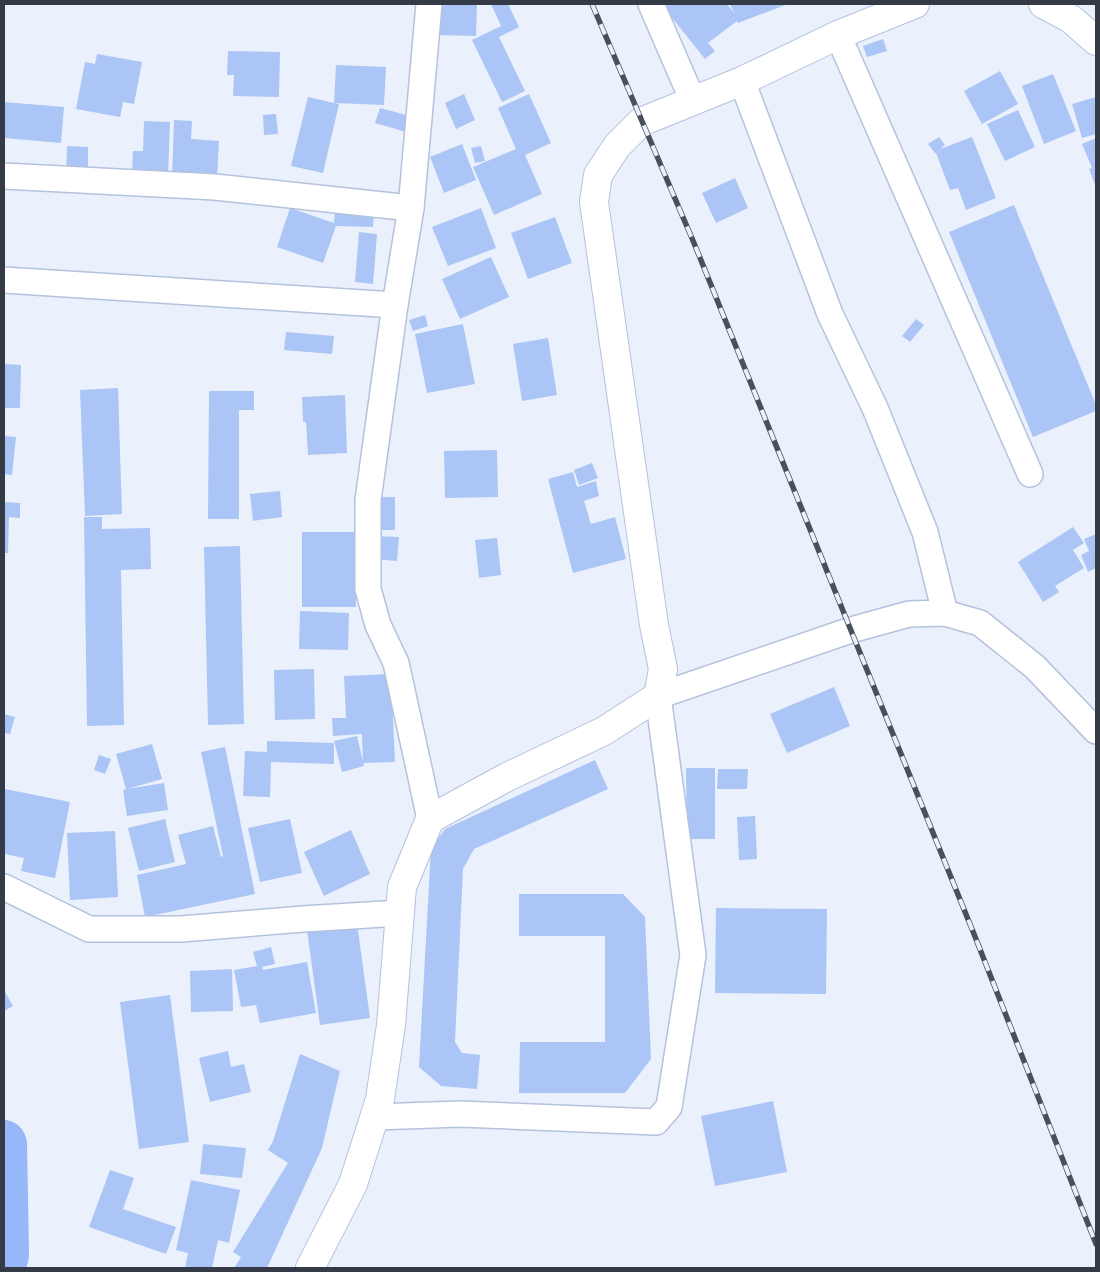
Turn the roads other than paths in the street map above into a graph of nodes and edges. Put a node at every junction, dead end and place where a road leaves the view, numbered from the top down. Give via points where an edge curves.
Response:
1 (429, 4) edge
2 (651, 4) edge
3 (915, 4) edge
4 (1042, 4) edge
5 (838, 35) junction
6 (1096, 41) edge
7 (742, 81) junction
8 (693, 101) junction
9 (4, 176) edge
10 (411, 208) junction
11 (4, 280) edge
12 (395, 305) junction
13 (1030, 474) dead end
14 (945, 613) junction
15 (658, 696) junction
16 (1096, 731) edge
17 (430, 819) junction
18 (4, 887) edge
19 (400, 913) junction
20 (374, 1117) junction
21 (310, 1268) edge

1 - 10 street
2 - 8 street
3 - 5 main road
4 - 6 main road via 1071,19
5 - 7 main road
5 - 13 street
7 - 8 main road
7 - 14 street via 830,314 875,408 925,532
8 - 15 main road via 641,122 617,146 598,175 594,202 663,669
9 - 10 street via 215,187
10 - 12 street
11 - 12 street
12 - 17 street via 368,500 368,589 378,625 396,663
14 - 15 street via 909,614
14 - 16 street via 980,623 1035,667
15 - 17 main road via 604,731 507,776
15 - 20 street via 693,956 669,1106 656,1122 460,1114
17 - 19 main road via 402,887
18 - 19 street via 89,929 181,929
19 - 20 main road via 392,1025
20 - 21 main road via 354,1184

